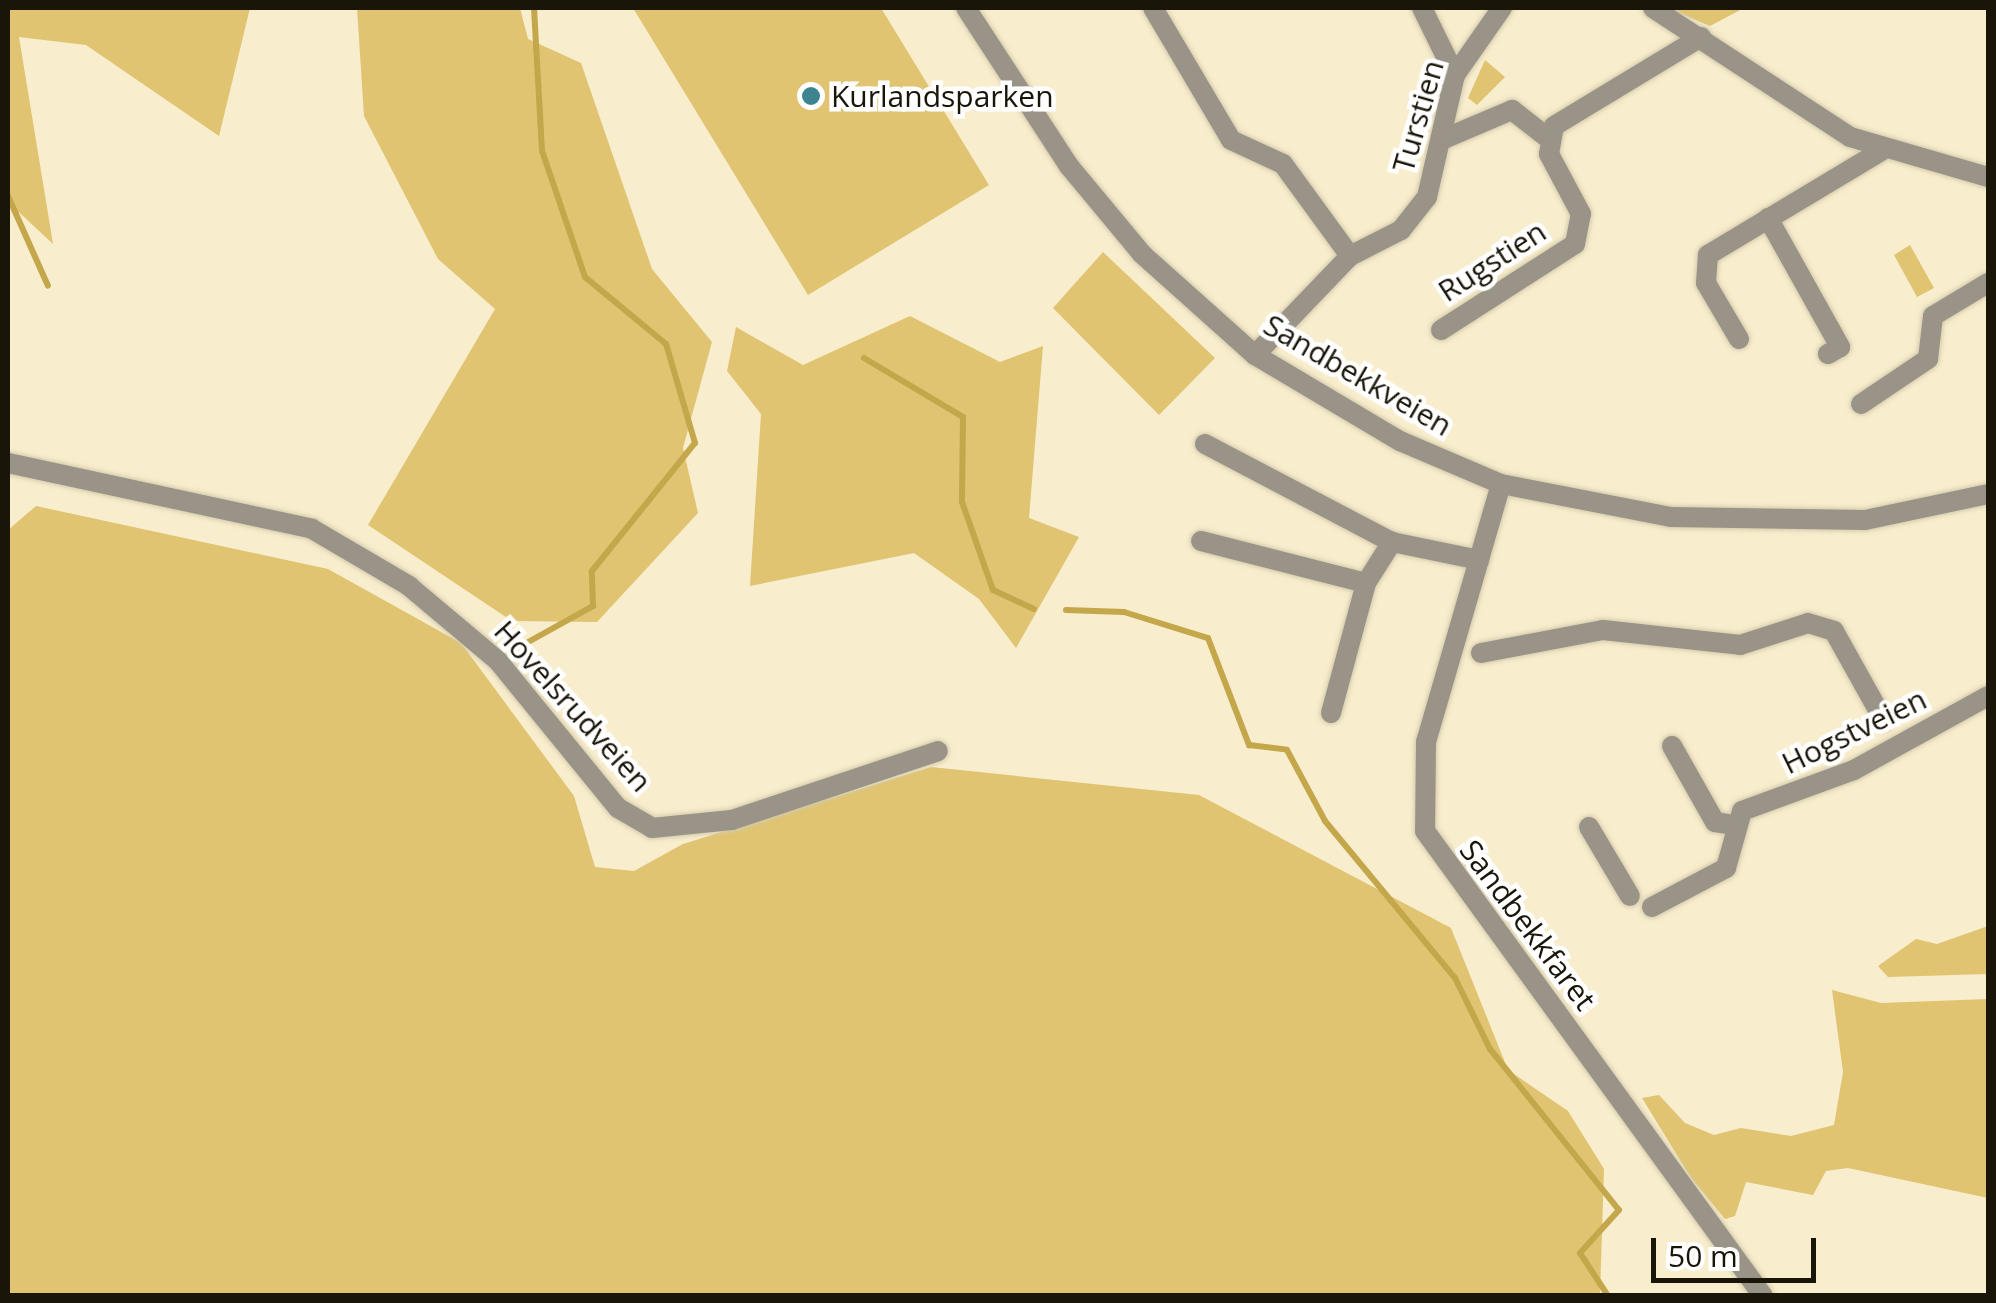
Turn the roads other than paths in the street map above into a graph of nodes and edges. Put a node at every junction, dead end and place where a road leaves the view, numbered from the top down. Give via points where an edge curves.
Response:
1 (966, 8) edge
2 (1153, 8) edge
3 (1422, 8) edge
4 (1502, 8) edge
5 (1653, 8) edge
6 (1701, 37) junction
7 (1455, 74) junction
8 (1446, 138) junction
9 (1548, 138) junction
10 (1881, 151) junction
11 (1988, 177) edge
12 (1768, 218) junction
13 (1350, 256) junction
14 (1988, 283) edge
15 (1441, 330) dead end
16 (1740, 338) dead end
17 (1828, 354) dead end
18 (1255, 355) junction
19 (1862, 404) dead end
20 (1205, 444) dead end
21 (8, 462) edge
22 (1501, 484) junction
23 (1988, 494) edge
24 (1201, 541) dead end
25 (1392, 542) junction
26 (1478, 560) junction
27 (1366, 583) junction
28 (1481, 654) dead end
29 (1988, 696) edge
30 (1331, 714) dead end
31 (1884, 722) dead end
32 (1672, 746) dead end
33 (938, 751) dead end
34 (1739, 818) junction
35 (1588, 827) dead end
36 (1630, 896) dead end
37 (1652, 906) dead end
38 (1763, 1296) edge

1 - 18 street, Sandbekkveien via 1106,215
2 - 13 street via 1231,140 1283,164
3 - 7 street
4 - 7 street, Turstien
5 - 6 street
6 - 9 street via 1566,117
6 - 10 street
7 - 8 street, Turstien
8 - 9 street via 1512,110
8 - 13 street, Turstien via 1426,197 1401,230
9 - 15 street, Rugstien via 1581,214 1575,244
10 - 11 street
10 - 12 street
12 - 16 street via 1718,244 1702,267
12 - 17 street via 1840,346
13 - 18 street, Turstien
14 - 19 street via 1933,316 1928,359
18 - 22 street, Sandbekkveien via 1400,442
20 - 25 street
21 - 33 street, Hovelsrudveien via 312,529 409,586 498,660 618,808 652,828 732,820
22 - 23 street, Sandbekkveien via 1671,517 1786,524 1865,520
22 - 26 street, Sandbekkfaret
24 - 27 street
25 - 26 street
25 - 27 street
26 - 38 street, Sandbekkfaret via 1426,742 1424,830 1450,878
27 - 30 street
28 - 31 street via 1603,630 1740,645 1808,623 1834,631
29 - 34 street, Hogstveien via 1854,770
32 - 34 street via 1714,822
34 - 37 street via 1726,868
35 - 36 street

